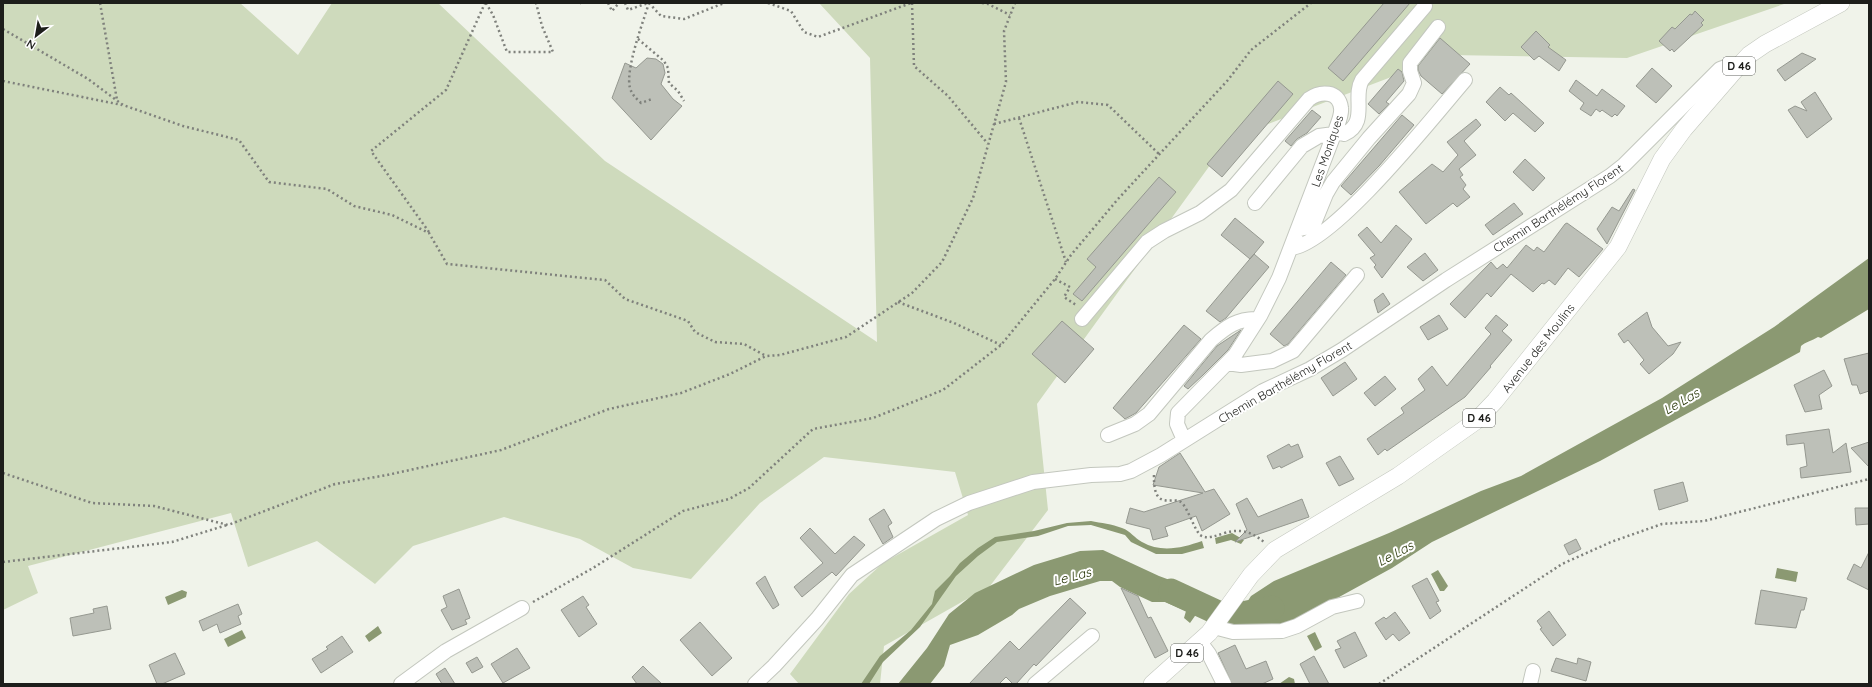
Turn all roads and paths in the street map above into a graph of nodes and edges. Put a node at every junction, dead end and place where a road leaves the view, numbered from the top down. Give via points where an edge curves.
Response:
1 (100, 3) edge
2 (486, 3) edge
3 (536, 3) edge
4 (608, 3) edge
5 (619, 3) edge
6 (625, 3) edge
7 (649, 3) edge
8 (724, 3) edge
9 (768, 3) edge
10 (911, 3) edge
11 (982, 3) edge
12 (1015, 3) edge
13 (1311, 3) edge
14 (1841, 3) edge
15 (1425, 6) dead end
16 (1010, 15) junction
17 (1438, 28) dead end
18 (3, 29) edge
19 (638, 39) junction
20 (1736, 69) junction
21 (1465, 80) dead end
22 (3, 81) edge
23 (652, 99) dead end
24 (117, 101) junction
25 (684, 101) dead end
26 (123, 105) junction
27 (1019, 118) junction
28 (994, 124) junction
29 (1335, 133) junction
30 (988, 144) junction
31 (1159, 154) junction
32 (1255, 203) dead end
33 (1298, 229) junction
34 (429, 233) junction
35 (1291, 248) junction
36 (1066, 262) junction
37 (1357, 275) dead end
38 (1055, 279) junction
39 (898, 302) junction
40 (1081, 313) joint
41 (1258, 319) junction
42 (1001, 345) junction
43 (766, 356) junction
44 (1227, 363) junction
45 (1108, 435) dead end
46 (1184, 440) junction
47 (1155, 458) junction
48 (3, 472) edge
49 (1869, 479) edge
50 (228, 525) junction
51 (1272, 552) junction
52 (3, 562) edge
53 (1357, 601) dead end
54 (522, 608) joint
55 (1220, 618) junction
56 (1092, 636) dead end
57 (1200, 642) junction
58 (401, 684) edge
59 (755, 684) edge
60 (1036, 684) edge
61 (1152, 684) edge
62 (1224, 684) edge
63 (1379, 684) edge

1 - 24 path
2 - 3 path via 507,52 553,52
2 - 34 path via 446,90 371,150
4 - 5 path via 612,11
6 - 7 path via 628,10
7 - 8 path via 662,16 684,19
7 - 19 path
9 - 10 path via 791,11 804,32 818,37
10 - 30 path via 914,66 948,96
11 - 16 path
12 - 16 path
13 - 31 path via 1251,50 1228,80
14 - 20 main road, Avenue des Moulins / D 46 via 1765,44 1749,55
15 - 29 street via 1360,84 1360,111 1352,128 1344,134
16 - 28 path via 1004,31 1006,82
17 - 33 street via 1410,63 1414,80 1412,89 1333,182 1315,221 1309,227
18 - 24 path via 88,79
19 - 23 path via 631,66 630,87 641,103
19 - 25 path via 664,61 668,68 669,83 678,90
20 - 46 street, Chemin Barthélémy Florent via 1728,66 1720,69 1610,176 1446,280 1342,350 1264,391
20 - 51 main road, Avenue des Moulins / D 46 via 1684,129 1662,159 1618,247 1486,411 1476,421 1398,476
21 - 35 street via 1347,212 1321,234 1301,246
22 - 26 path
24 - 26 path
26 - 34 path via 183,126 239,140 269,182 327,189 354,206 392,215
27 - 28 path
27 - 31 path via 1078,102 1108,105
27 - 36 path
28 - 30 path
29 - 32 street via 1319,136 1302,146
29 - 33 street, Les Moniques
29 - 40 street, Les Moniques via 1341,112 1340,103 1331,94 1317,94 1290,120 1245,175 1224,196 1200,213 1147,242
30 - 39 path via 973,198 942,262 912,292
31 - 36 path
33 - 35 street, Les Moniques
34 - 43 path via 447,264 605,280 625,299 688,321 695,332 715,342 744,344
35 - 41 street, Les Moniques
36 - 38 path
37 - 44 street via 1293,351 1272,361 1240,365
38 - 40 path via 1070,287 1064,297
38 - 42 path
39 - 42 path via 954,323
39 - 43 path via 846,337 780,355
41 - 44 street, Les Moniques
41 - 45 street via 1230,324 1211,340 1146,417
42 - 54 path via 943,390 873,418 813,429 749,488 729,499 684,511 593,568
43 - 50 path via 730,374 681,393 609,409 501,450 335,484
44 - 46 street, Les Moniques via 1178,413 1177,424
46 - 47 street, Chemin Barthélémy Florent
47 - 51 path via 1154,484 1159,498 1183,504 1200,535 1206,538 1242,530 1256,536
47 - 59 street, Chemin Barthélémy Florent via 1120,474 1091,475 1029,484 969,503 936,519 852,575 820,616
48 - 50 path via 92,503 154,506
49 - 63 path via 1704,520 1662,524 1611,542 1562,564
50 - 52 path via 172,542
51 - 55 main road, Avenue des Moulins / D 46 via 1251,575
53 - 55 street via 1332,607 1282,631 1233,632
54 - 58 street via 446,651
55 - 57 main road, Avenue des Moulins / D 46
56 - 60 street
57 - 61 main road, Avenue des Moulins / D 46
57 - 62 street

